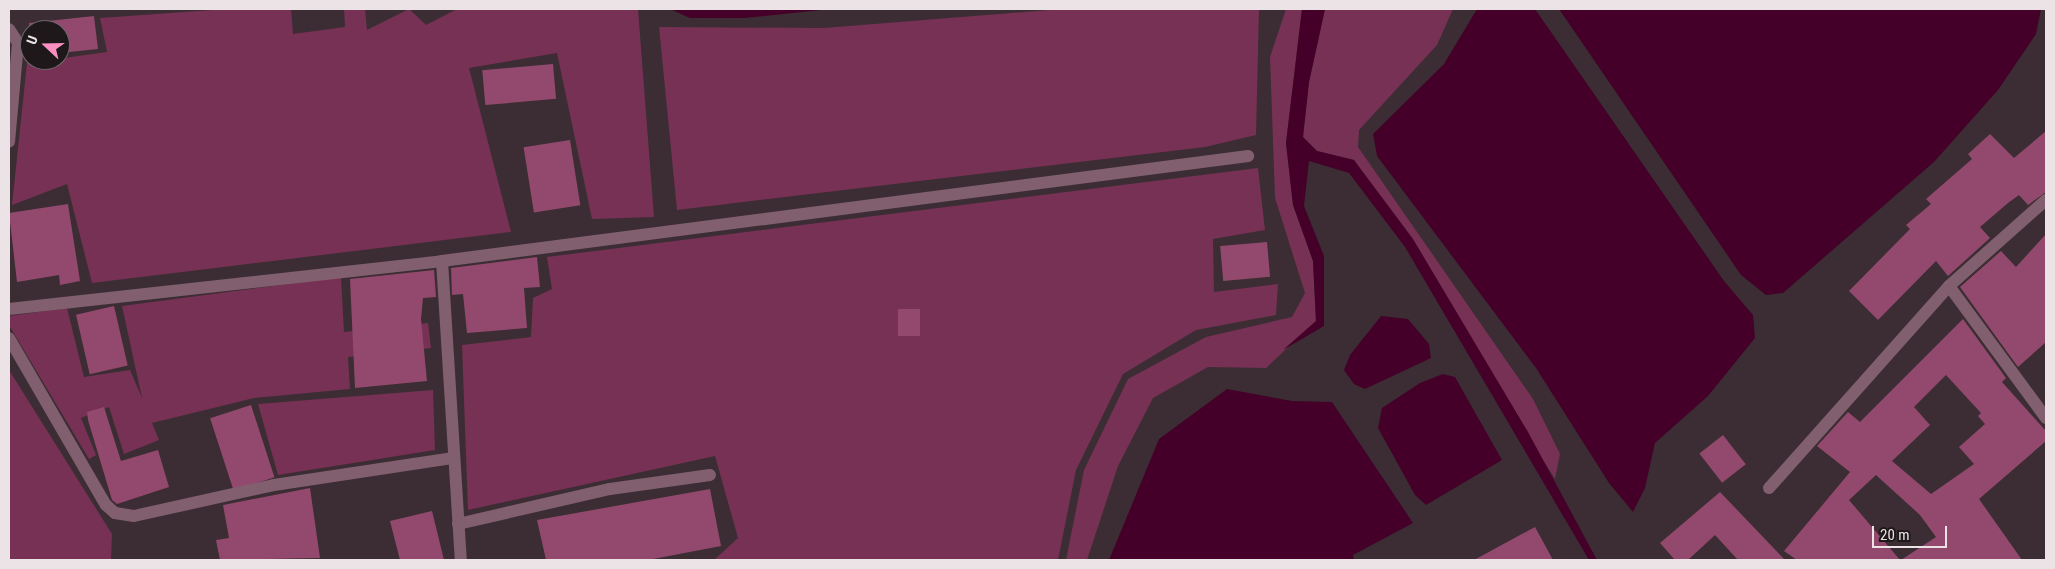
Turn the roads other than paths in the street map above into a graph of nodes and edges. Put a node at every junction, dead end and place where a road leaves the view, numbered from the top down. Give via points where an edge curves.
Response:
1 (9, 29) edge
2 (9, 142) edge
3 (1248, 156) dead end
4 (2046, 200) edge
5 (442, 261) junction
6 (1949, 286) junction
7 (9, 309) edge
8 (9, 338) edge
9 (2046, 418) edge
10 (452, 458) junction
11 (710, 475) dead end
12 (1770, 488) dead end
13 (458, 524) junction
14 (461, 560) edge

1 - 2 street via 18,43
3 - 5 street
4 - 6 street
5 - 7 street
5 - 10 street
6 - 9 street
6 - 12 street
8 - 10 street via 106,505 115,512 134,516 274,485
10 - 13 street
11 - 13 street via 610,489
13 - 14 street

